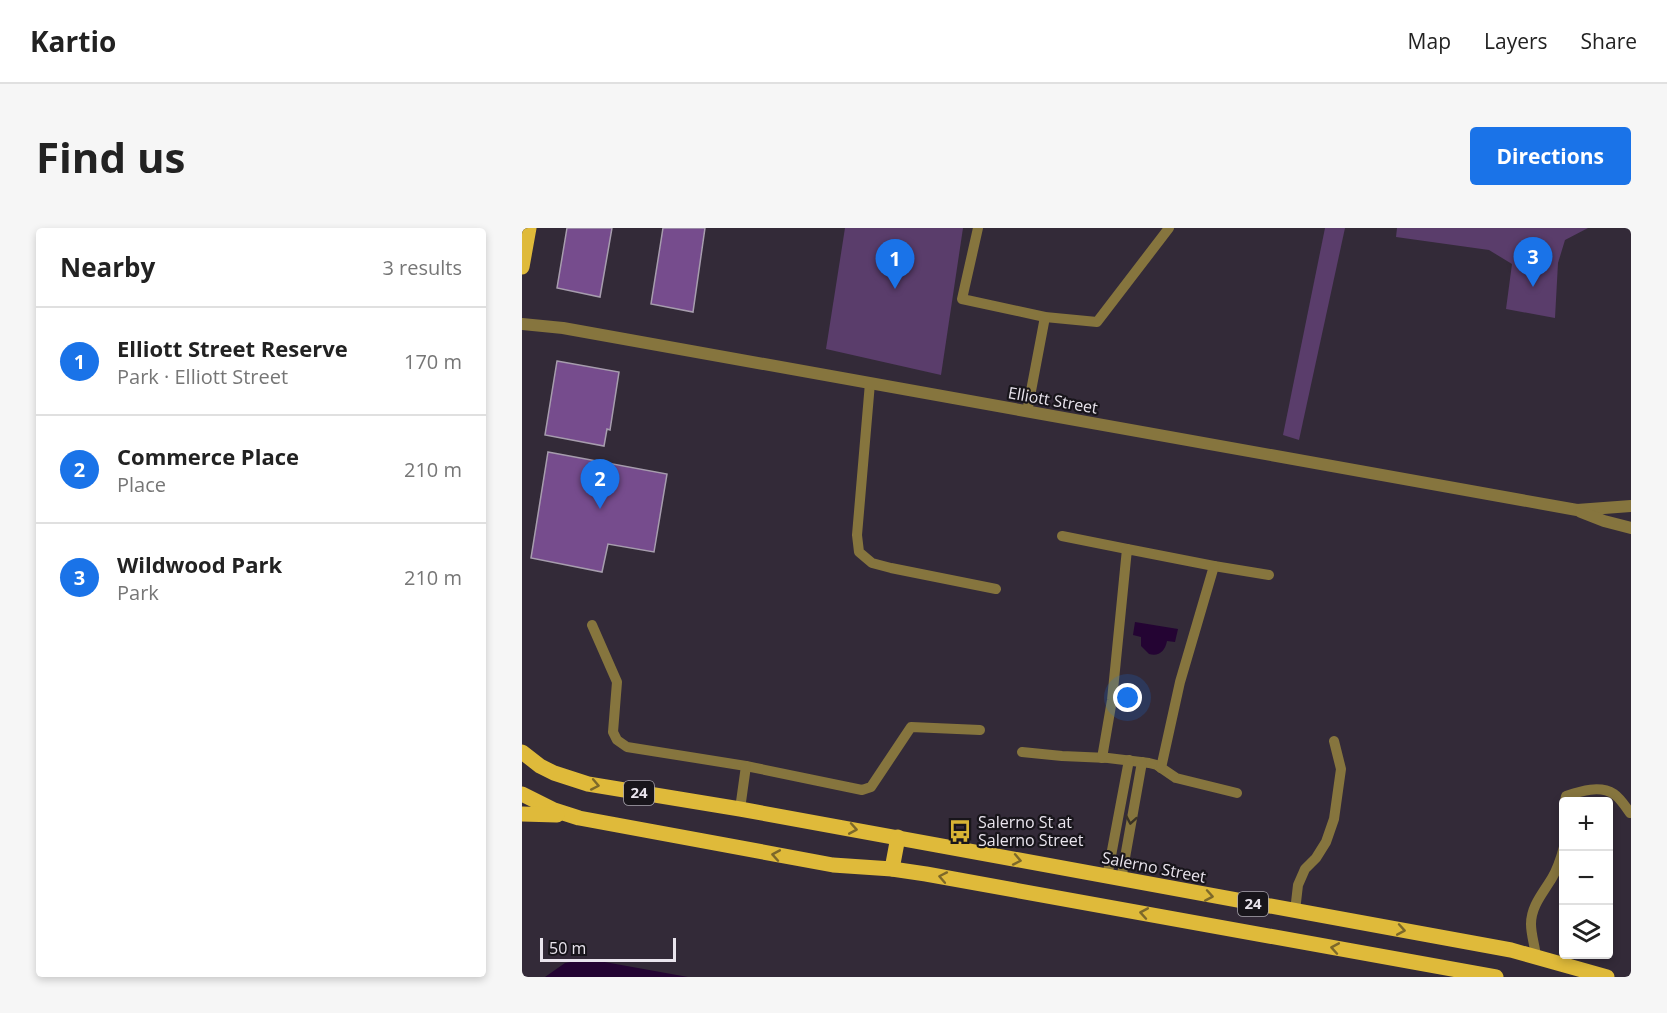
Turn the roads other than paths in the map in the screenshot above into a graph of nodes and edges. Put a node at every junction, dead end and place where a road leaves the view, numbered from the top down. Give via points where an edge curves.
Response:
1 (529, 228) edge
2 (978, 228) edge
3 (1169, 228) edge
4 (522, 267) edge
5 (1045, 317) junction
6 (522, 324) edge
7 (870, 383) junction
8 (1027, 412) junction
9 (1631, 506) edge
10 (1577, 510) junction
11 (1631, 528) edge
12 (1062, 536) dead end
13 (1126, 549) junction
14 (1214, 566) junction
15 (1269, 576) dead end
16 (996, 589) dead end
17 (592, 626) dead end
18 (980, 730) dead end
19 (1334, 741) dead end
20 (522, 752) edge
21 (1022, 752) dead end
22 (1102, 758) junction
23 (1129, 760) junction
24 (1142, 762) junction
25 (540, 766) junction
26 (746, 766) junction
27 (522, 767) edge
28 (1161, 768) junction
29 (1237, 793) dead end
30 (522, 794) edge
31 (1566, 797) edge
32 (740, 809) junction
33 (1630, 813) edge
34 (522, 814) edge
35 (575, 817) junction
36 (898, 837) junction
37 (1562, 851) edge
38 (892, 869) junction
39 (1114, 878) junction
40 (1295, 911) junction
41 (1536, 957) junction
42 (1496, 977) edge
43 (1607, 977) edge

1 - 4 main road
2 - 5 lane via 962,298
3 - 5 lane via 1097,322
5 - 8 lane
6 - 7 street, Elliott Street
7 - 8 street, Elliott Street
7 - 16 lane via 857,535 859,552 872,563
8 - 10 street, Elliott Street
9 - 10 street, Elliott Street
10 - 11 street, Elliott Street
12 - 13 lane
13 - 14 lane
13 - 22 lane via 1112,700
14 - 15 lane
14 - 28 lane via 1182,673
17 - 26 lane via 617,682 613,732 617,740 627,747
18 - 26 lane via 911,727 871,787 862,790
19 - 40 lane via 1341,769 1334,819 1326,842 1298,885
20 - 25 main road, Salerno Street / 24
21 - 22 lane
22 - 23 lane
23 - 24 lane
23 - 39 lane
24 - 28 lane
24 -> 39 lane
25 - 27 main road
25 -> 32 main road, Salerno Street / 24 via 588,784
26 - 32 lane
28 - 29 lane via 1176,778
30 - 35 main road, 24
31 - 33 lane via 1597,789 1614,794
32 -> 36 main road, Salerno Street / 24
34 - 35 main road
38 -> 35 main road, 24 via 833,865
36 - 38 main road
36 -> 39 main road, Salerno Street / 24
37 - 41 lane via 1533,910
42 -> 38 main road, 24
39 -> 40 main road, Salerno Street / 24
40 -> 41 main road, Salerno Street / 24
41 - 43 main road, Salerno Street / 24

